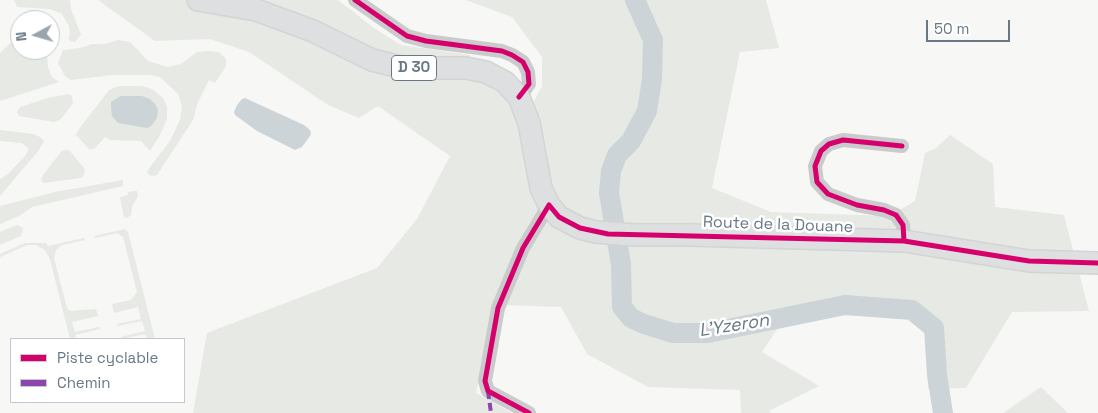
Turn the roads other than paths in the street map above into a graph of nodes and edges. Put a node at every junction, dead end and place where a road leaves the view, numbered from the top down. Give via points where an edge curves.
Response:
1 (198, 0) edge
2 (355, 0) edge
3 (519, 97) junction
4 (902, 146) dead end
5 (549, 206) junction
6 (904, 241) junction
7 (1098, 263) edge
8 (528, 413) edge

1 - 3 main road, D 30 via 256,10 312,31 372,60 405,68 466,68 486,72 505,82
2 - 3 street via 407,36 502,50 512,55 523,62 528,72 529,84
3 - 5 main road, D 30 via 529,122 541,188
4 - 6 street, Route de la Douane via 843,140 829,144 821,151 815,166 817,182 828,194 896,215 903,225
5 - 6 main road, Route de la Douane / D 30 via 559,217 580,228 608,234
5 - 8 street via 523,248 498,308 485,381 488,391
6 - 7 main road, Route de la Douane / D 30 via 1029,261

